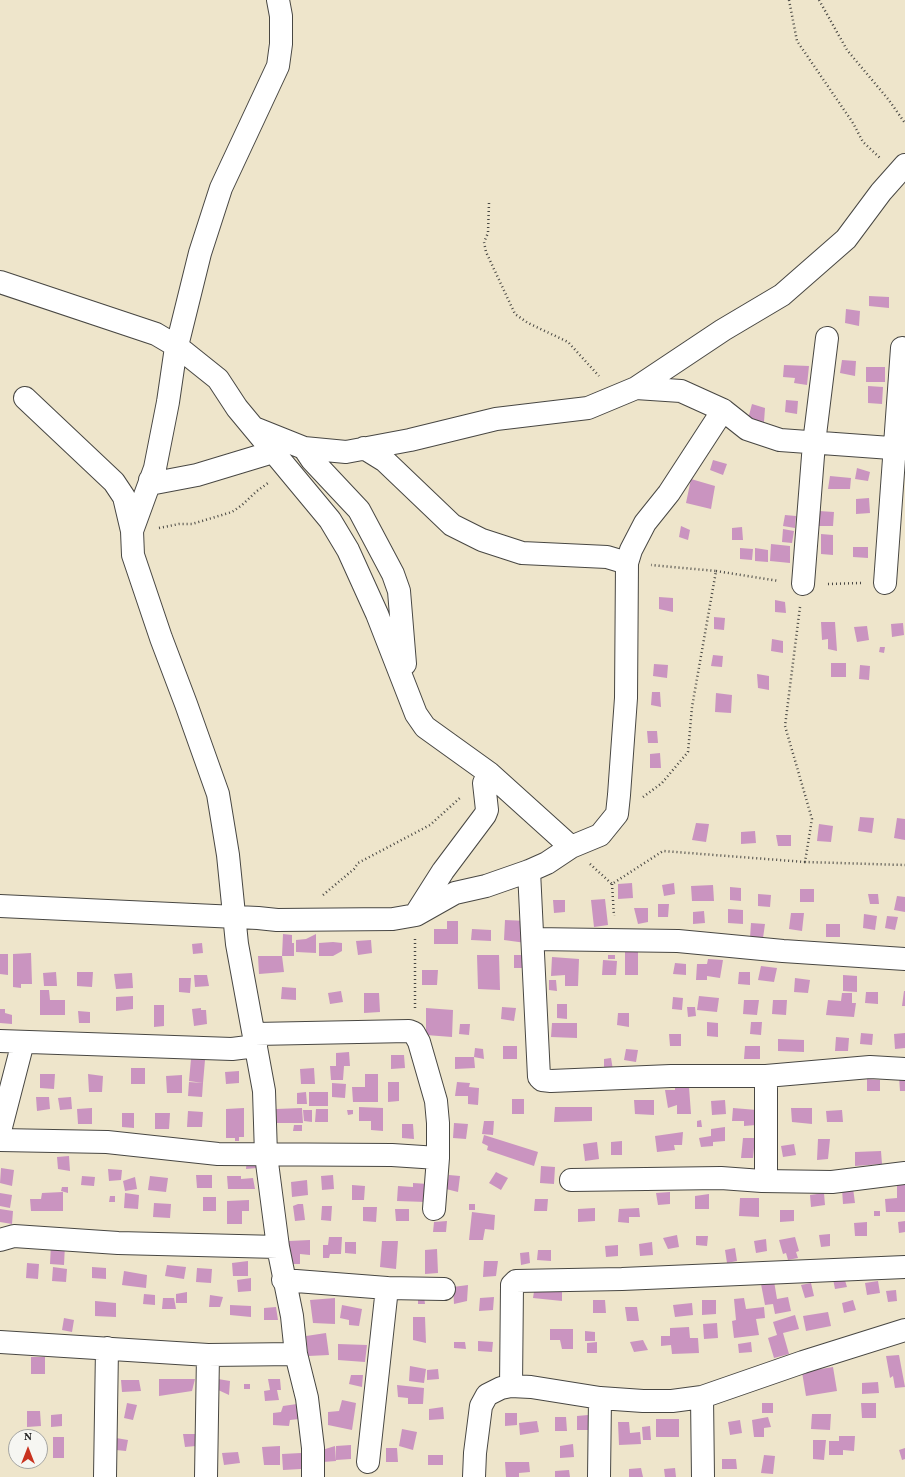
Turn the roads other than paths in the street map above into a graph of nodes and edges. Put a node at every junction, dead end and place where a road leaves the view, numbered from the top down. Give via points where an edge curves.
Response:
1 (278, 0) edge
2 (901, 170) edge
3 (0, 282) edge
4 (827, 338) dead end
5 (178, 347) junction
6 (902, 348) dead end
7 (626, 392) junction
8 (25, 398) dead end
9 (723, 410) junction
10 (251, 426) junction
11 (814, 443) junction
12 (304, 448) junction
13 (364, 448) junction
14 (899, 449) edge
15 (273, 452) junction
16 (150, 480) junction
17 (132, 531) junction
18 (627, 563) junction
19 (885, 583) road end
20 (803, 584) road end
21 (439, 739) junction
22 (486, 778) junction
23 (570, 847) junction
24 (529, 871) junction
25 (0, 906) edge
26 (416, 915) junction
27 (234, 917) junction
28 (534, 939) junction
29 (905, 959) edge
30 (255, 1040) junction
31 (0, 1041) edge
32 (23, 1042) junction
33 (905, 1069) edge
34 (766, 1076) junction
35 (0, 1131) edge
36 (0, 1140) edge
37 (266, 1155) junction
38 (438, 1158) junction
39 (905, 1174) edge
40 (570, 1180) dead end
41 (766, 1181) junction
42 (434, 1209) dead end
43 (0, 1240) edge
44 (278, 1247) junction
45 (905, 1267) edge
46 (283, 1280) junction
47 (387, 1288) junction
48 (444, 1289) dead end
49 (905, 1330) edge
50 (0, 1342) edge
51 (107, 1348) junction
52 (296, 1354) junction
53 (208, 1355) junction
54 (511, 1386) junction
55 (702, 1397) junction
56 (600, 1398) junction
57 (368, 1462) dead end
58 (106, 1477) edge
59 (206, 1477) edge
60 (313, 1477) edge
61 (474, 1477) edge
62 (599, 1477) edge
63 (703, 1477) edge

1 - 5 street via 282,16 282,44 278,66 221,188 200,253
2 - 7 street via 846,239 782,295
3 - 5 street via 156,334
4 - 11 street
5 - 10 street via 218,379
5 - 16 street
6 - 14 street
7 - 9 street via 681,392
7 - 13 street via 588,408 496,419 410,440
8 - 17 street via 114,482 124,497
9 - 11 street via 747,429 780,440
9 - 18 street via 669,493 645,523
10 - 12 street
10 - 15 street
11 - 14 street
11 - 20 street
12 - 13 street via 346,452
12 - 21 street via 359,510 393,574 399,591 404,662 421,707
13 - 18 street via 385,461 452,525 482,540 522,552 607,557
14 - 19 street
15 - 16 street via 197,475 156,483
15 - 21 street via 330,520 348,550 377,614 416,714 425,727
16 - 17 street
17 - 27 street via 133,555 218,794 228,855
18 - 23 street via 626,698 617,814 600,835
21 - 22 street
22 - 23 street
22 - 26 street via 486,815 443,871
23 - 24 street via 547,863
24 - 26 street via 486,886 455,893
24 - 28 street
25 - 27 street
26 - 27 street via 393,919 277,920
27 - 30 street
28 - 29 street via 678,941
28 - 34 street via 538,1078 551,1081 671,1076
30 - 32 street via 232,1050
30 - 37 street via 264,1091
30 - 38 street via 409,1030 414,1033 436,1101
31 - 32 street
32 - 35 street
33 - 34 street via 870,1067
34 - 41 street
36 - 37 street via 107,1142 218,1154
37 - 38 street via 392,1154
37 - 44 street
38 - 42 street
39 - 41 street via 832,1182
40 - 41 street via 721,1178
43 - 44 street via 14,1236 118,1243
44 - 46 street
45 - 54 street via 516,1281 512,1285
46 - 47 street
46 - 52 street via 292,1316
47 - 48 street
47 - 57 street
49 - 55 street
50 - 51 street
51 - 53 street
51 - 58 street
52 - 53 street
52 - 60 street via 307,1398 313,1448
53 - 59 street
54 - 56 street
54 - 61 street via 487,1395 481,1406
55 - 56 street via 672,1401
55 - 63 street
56 - 62 street

